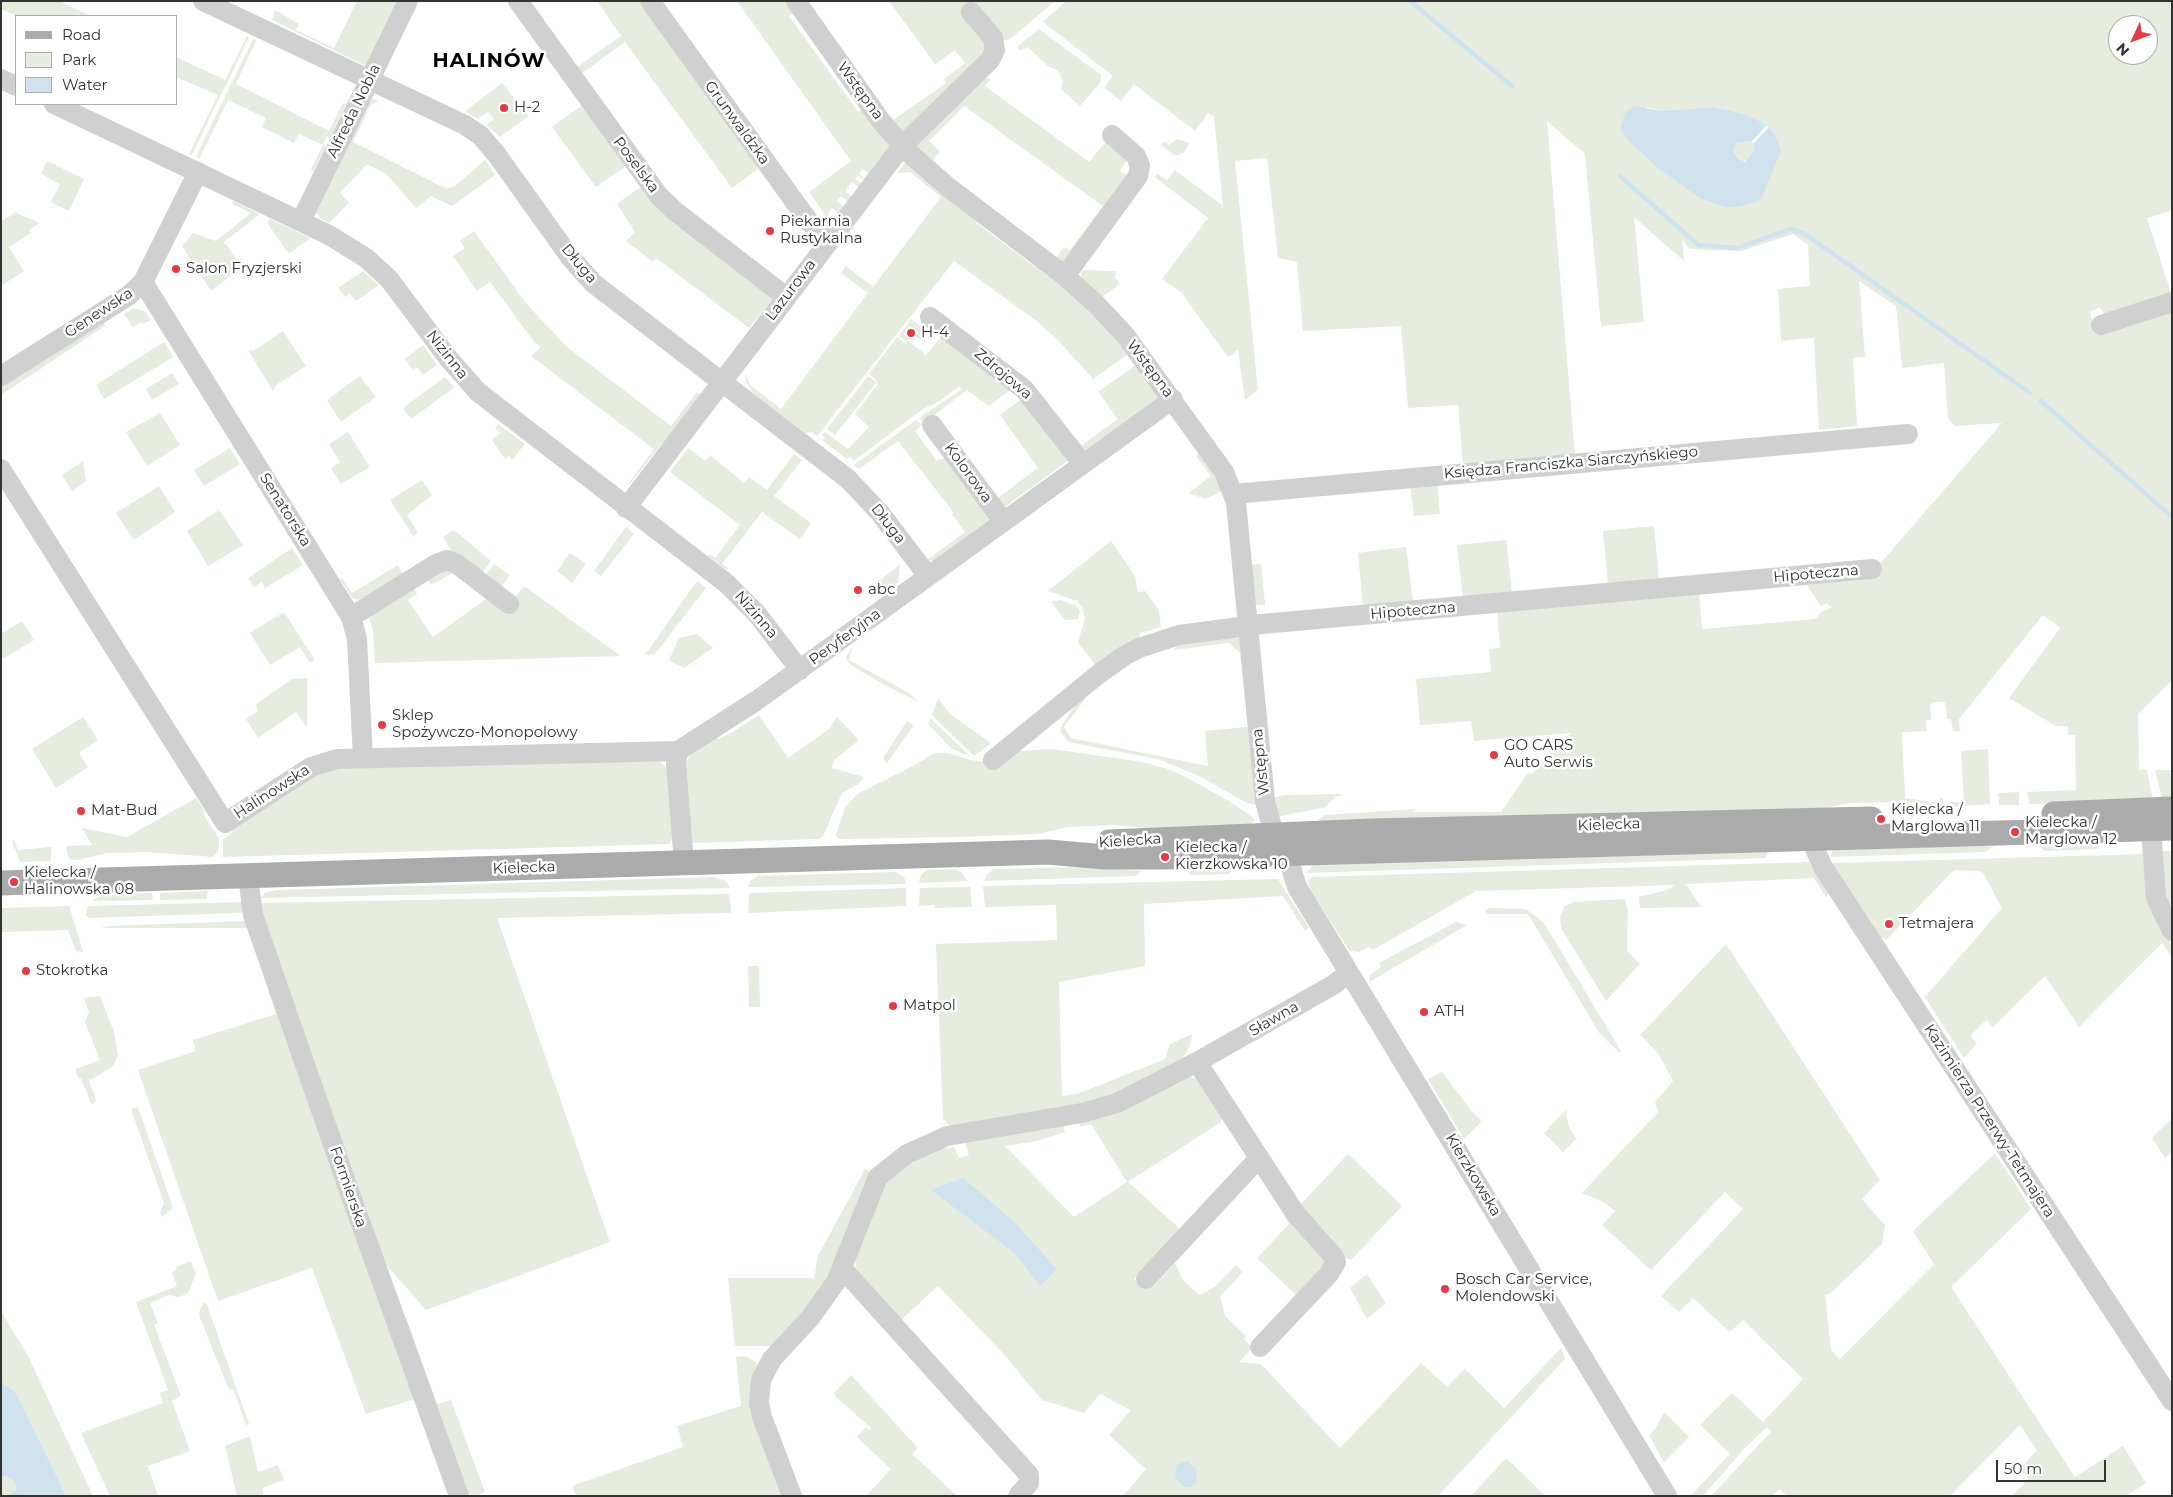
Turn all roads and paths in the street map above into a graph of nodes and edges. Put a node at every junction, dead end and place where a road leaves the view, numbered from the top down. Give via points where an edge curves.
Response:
1 (203, 1) edge
2 (408, 1) edge
3 (518, 1) edge
4 (650, 1) edge
5 (796, 1) edge
6 (971, 12) dead end
7 (1, 79) edge
8 (369, 80) junction
9 (15, 86) edge
10 (56, 105) edge
11 (1112, 134) dead end
12 (902, 146) junction
13 (198, 172) junction
14 (301, 221) junction
15 (830, 239) junction
16 (1065, 276) junction
17 (143, 282) junction
18 (786, 297) junction
19 (2172, 302) edge
20 (930, 317) dead end
21 (2101, 325) dead end
22 (1, 376) edge
23 (722, 383) junction
24 (1173, 399) junction
25 (932, 425) dead end
26 (1908, 434) dead end
27 (1083, 464) junction
28 (1, 469) edge
29 (1234, 494) junction
30 (626, 508) junction
31 (1004, 521) junction
32 (1872, 569) dead end
33 (928, 576) junction
34 (509, 604) dead end
35 (351, 617) junction
36 (1248, 627) junction
37 (800, 670) junction
38 (678, 751) junction
39 (363, 758) junction
40 (993, 760) dead end
41 (2172, 810) edge
42 (2154, 822) edge
43 (1814, 826) junction
44 (1279, 844) junction
45 (684, 863) junction
46 (248, 876) junction
47 (1, 883) edge
48 (2171, 929) edge
49 (1349, 973) junction
50 (1197, 1062) junction
51 (1259, 1158) junction
52 (842, 1268) junction
53 (1146, 1279) dead end
54 (1260, 1347) dead end
55 (2172, 1401) edge
56 (459, 1496) edge
57 (792, 1496) edge
58 (1018, 1496) edge
59 (1667, 1496) edge

1 - 8 street, Długa
2 - 8 street, Alfreda Nobla
3 - 18 street, Poselska via 659,196
4 - 15 street, Grunwaldzka via 810,223
5 - 12 street, Wstępna
6 - 12 street, Lazurowa via 993,38 993,55
7 - 9 street
8 - 14 street, Alfreda Nobla
8 - 23 street, Długa via 465,125 481,136 570,257 593,283
10 - 13 street, Nizinna
11 - 16 street via 1136,156 1140,166 1138,176
12 - 15 street, Lazurowa
12 - 16 street, Wstępna via 948,187
13 - 14 street, Nizinna
13 - 17 street, Genewska
14 - 30 street, Nizinna via 350,247 378,267 473,387
15 - 18 street, Lazurowa
16 - 24 street, Wstępna via 1125,335
17 - 22 street, Genewska via 128,296
17 - 35 street, Senatorska
18 - 23 street, Lazurowa
19 - 21 street
20 - 27 street, Zdrojowa via 1024,389
23 - 30 street, Lazurowa
23 - 33 street, Długa via 848,479
24 - 27 street, Peryferyjna
24 - 29 street, Wstępna via 1218,463
25 - 31 street, Kolorowa
26 - 29 street, Księdza Franciszka Siarczyńskiego
27 - 31 street, Peryferyjna
28 - 39 street, Halinowska via 225,823 311,767 328,760
29 - 36 street, Wstępna
30 - 37 street, Nizinna via 743,598
31 - 33 street, Peryferyjna
32 - 36 street, Hipoteczna
33 - 37 street, Peryferyjna
34 - 35 street via 457,564 447,560
35 - 39 street, Senatorska via 357,639
36 - 40 street, Hipoteczna via 1179,635 1139,648 1100,673
36 - 44 street, Wstępna via 1265,801
37 - 38 street, Peryferyjna
38 - 39 street, Halinowska
38 - 45 street via 676,764
41 - 42 main road, Kielecka
42 - 43 main road, Kielecka
42 - 48 street via 2156,898
43 - 44 main road, Kielecka
43 - 55 street, Kazimierza Przerwy-Tetmajera via 1815,849 1824,867
44 - 45 main road, Kielecka via 1105,842 1048,852
44 - 49 street, Kierzkowska via 1296,887
45 - 46 main road, Kielecka
46 - 47 main road, Kielecka
46 - 56 street, Formierska via 253,915
49 - 50 street, Sławna
49 - 59 street, Kierzkowska
50 - 51 street
50 - 52 street, Sławna via 1117,1103 1082,1113 947,1136 907,1154 878,1177
51 - 53 street
51 - 54 street via 1301,1222 1329,1250 1336,1262 1329,1274
52 - 57 street, Sławna via 821,1304 772,1359 761,1380 759,1403 762,1417
52 - 58 street via 1029,1475 1029,1483

